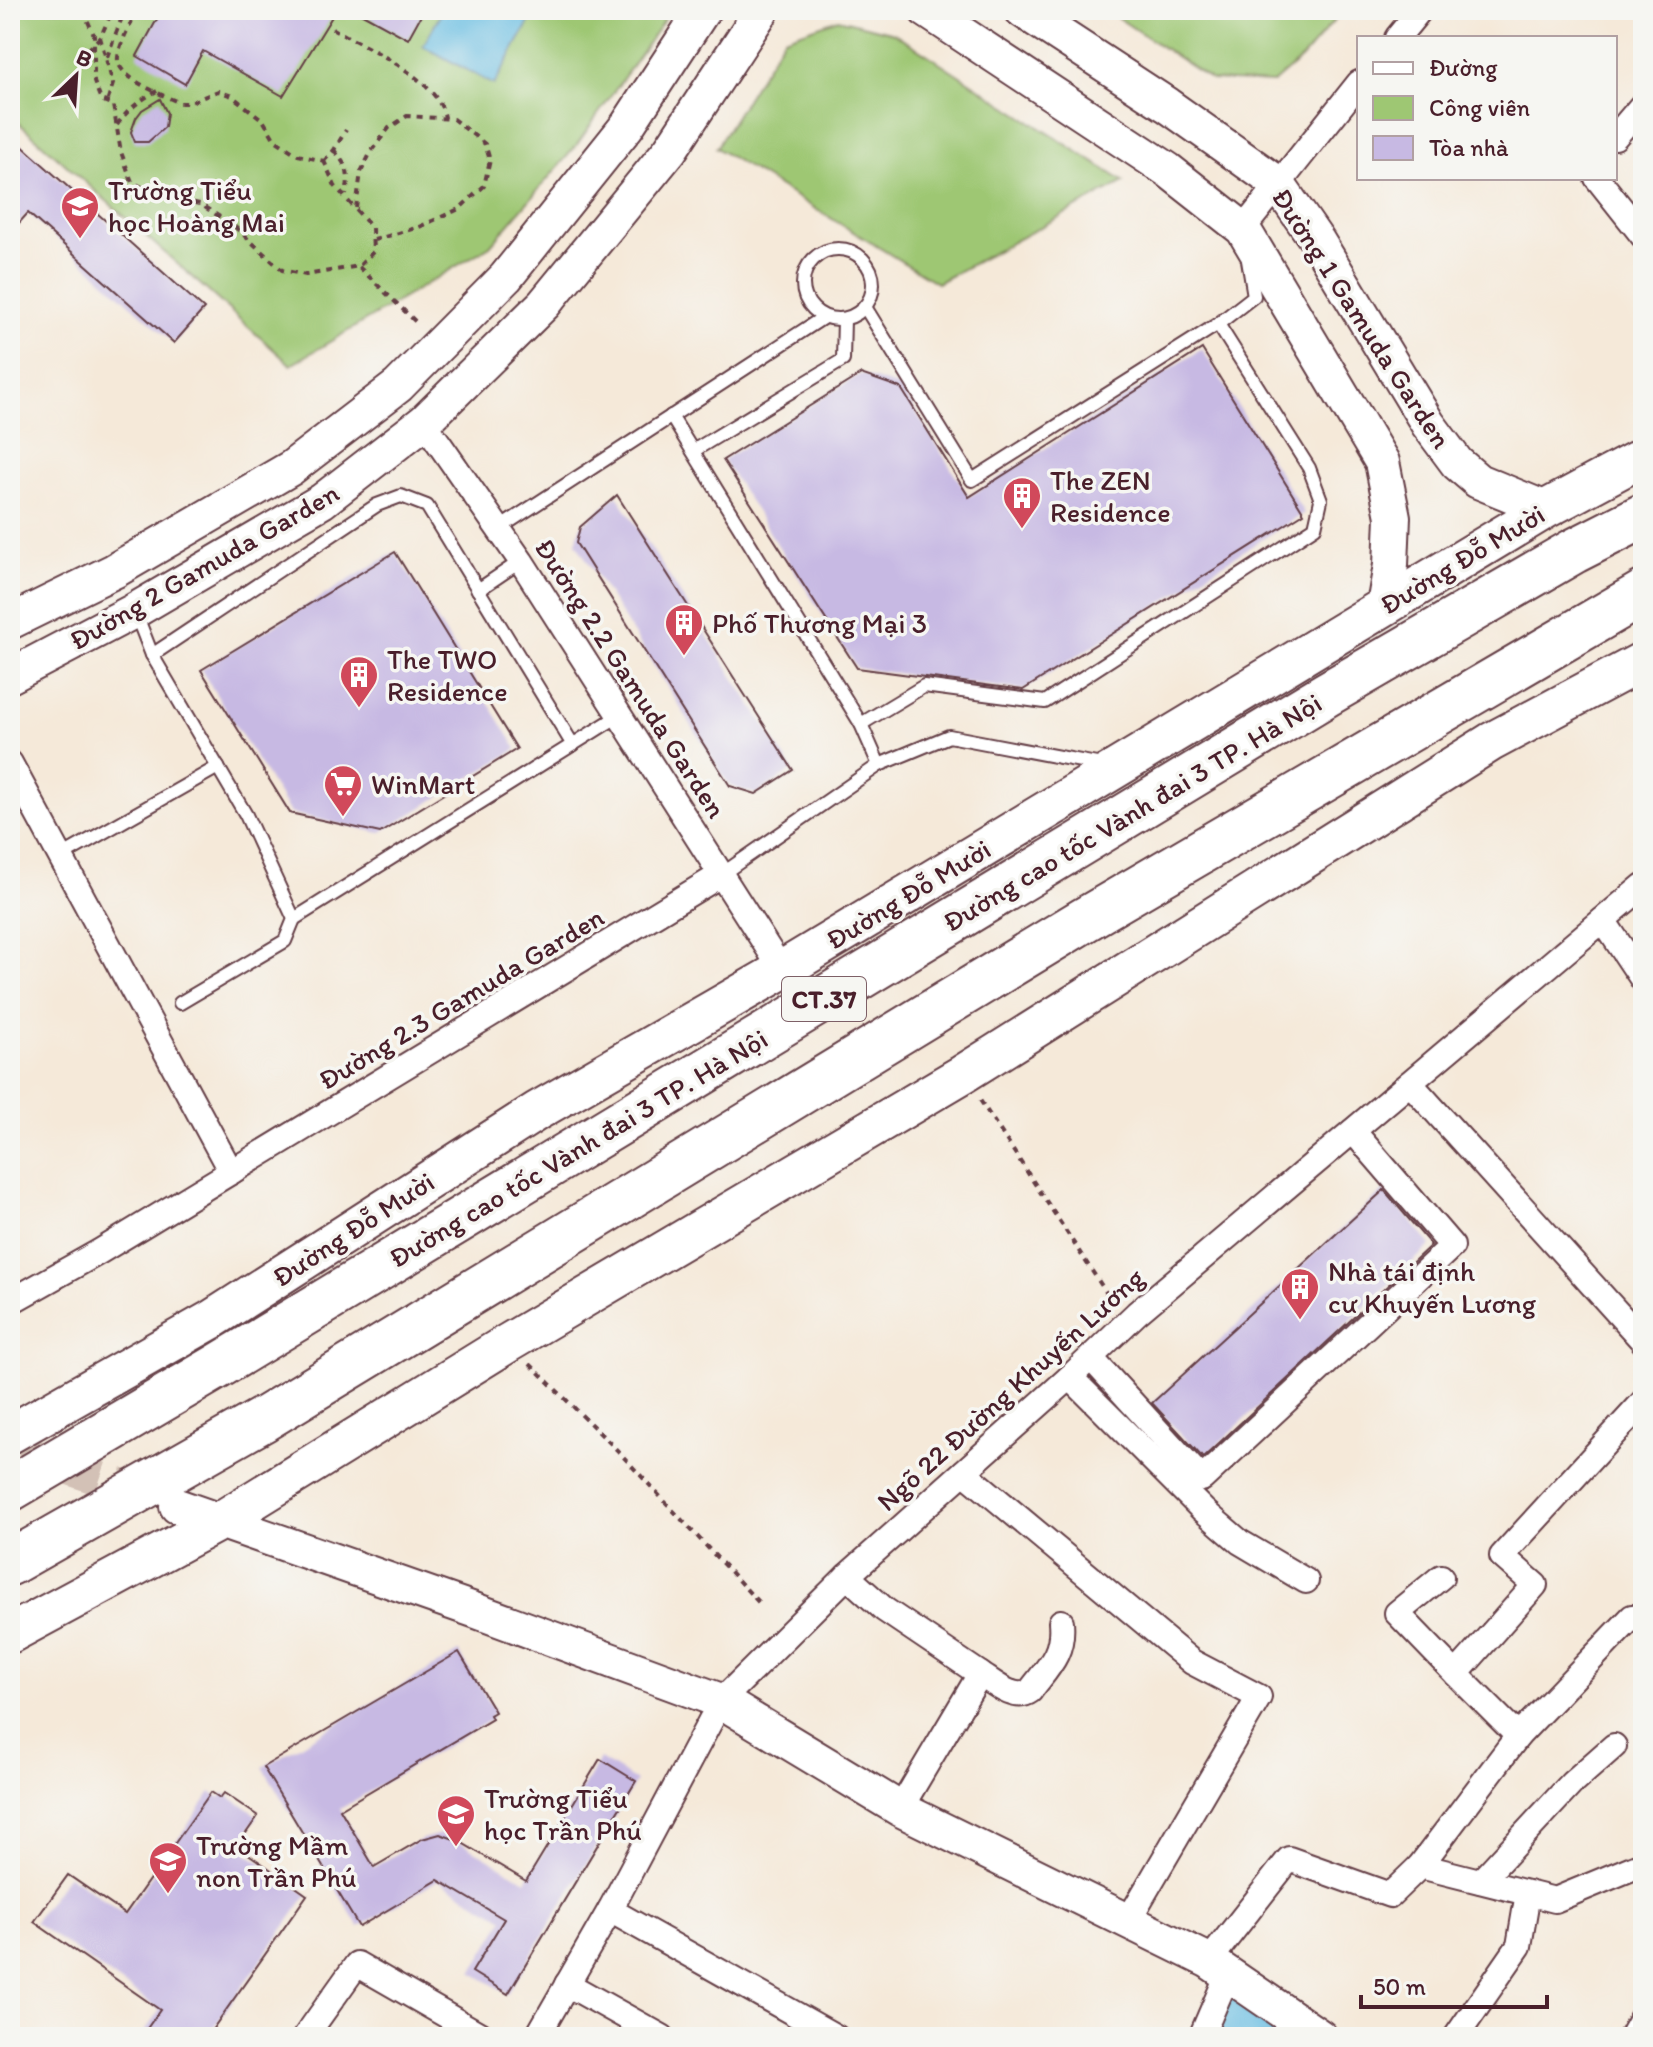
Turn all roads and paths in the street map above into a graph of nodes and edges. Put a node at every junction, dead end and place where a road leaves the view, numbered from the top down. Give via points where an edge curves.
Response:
1 (81, 10) edge
2 (137, 10) edge
3 (703, 10) edge
4 (926, 10) edge
5 (1022, 10) edge
6 (1420, 10) edge
7 (126, 11) edge
8 (764, 13) edge
9 (332, 28) dead end
10 (1399, 36) edge
11 (100, 37) junction
12 (90, 48) junction
13 (106, 58) junction
14 (1357, 85) edge
15 (157, 91) junction
16 (107, 103) junction
17 (1643, 104) edge
18 (114, 113) junction
19 (110, 118) dead end
20 (445, 118) junction
21 (116, 127) junction
22 (346, 130) dead end
23 (1617, 135) edge
24 (334, 150) junction
25 (324, 161) junction
26 (1599, 180) edge
27 (1277, 183) junction
28 (345, 197) junction
29 (356, 208) junction
30 (1243, 229) junction
31 (1643, 236) edge
32 (374, 240) junction
33 (359, 266) junction
34 (299, 269) dead end
35 (307, 276) junction
36 (865, 307) junction
37 (824, 317) junction
38 (844, 319) junction
39 (1218, 324) junction
40 (440, 346) junction
41 (398, 386) junction
42 (671, 416) junction
43 (424, 422) junction
44 (693, 451) junction
45 (1643, 457) edge
46 (1546, 509) junction
47 (337, 512) junction
48 (1643, 516) edge
49 (498, 529) junction
50 (521, 561) junction
51 (478, 590) junction
52 (1643, 593) edge
53 (1384, 606) junction
54 (134, 611) junction
55 (10, 622) edge
56 (152, 655) junction
57 (1643, 661) edge
58 (10, 676) edge
59 (621, 714) junction
60 (861, 724) junction
61 (573, 745) junction
62 (10, 763) edge
63 (879, 765) junction
64 (218, 767) junction
65 (1117, 767) junction
66 (60, 857) junction
67 (722, 874) junction
68 (1643, 886) edge
69 (294, 919) junction
70 (1603, 920) junction
71 (782, 970) junction
72 (1643, 980) edge
73 (180, 1003) dead end
74 (963, 1074) junction
75 (1410, 1083) junction
76 (1353, 1131) junction
77 (231, 1172) junction
78 (10, 1302) edge
79 (1127, 1323) junction
80 (1643, 1341) edge
81 (508, 1343) junction
82 (1091, 1358) junction
83 (1070, 1377) junction
84 (1643, 1402) edge
85 (12, 1455) edge
86 (964, 1472) junction
87 (177, 1506) tunnel mouth
88 (220, 1521) junction
89 (10, 1563) edge
90 (847, 1576) junction
91 (1441, 1577) dead end
92 (1306, 1581) dead end
93 (761, 1605) dead end
94 (1632, 1617) dead end
95 (1061, 1622) dead end
96 (10, 1634) edge
97 (980, 1674) junction
98 (1456, 1674) junction
99 (721, 1701) junction
100 (1518, 1736) junction
101 (1614, 1746) dead end
102 (900, 1809) junction
103 (1420, 1866) junction
104 (1643, 1869) edge
105 (1481, 1881) junction
106 (1528, 1893) junction
107 (610, 1910) junction
108 (1129, 1919) junction
109 (1218, 1967) junction
110 (567, 1984) junction
111 (305, 2037) edge
112 (484, 2037) edge
113 (537, 2037) edge
114 (662, 2037) edge
115 (836, 2037) edge
116 (1201, 2037) edge
117 (1320, 2037) edge
118 (1456, 2037) edge

1 - 12 path via 94,35
2 - 15 path via 118,56 119,67
3 - 40 street, Đường 2 Gamuda Garden via 627,126 506,277
4 - 30 street, Đường 1 Gamuda Garden via 1157,163
5 - 27 street, Đường 1 Gamuda Garden
6 - 10 street
7 - 11 path via 109,18
7 - 13 path
8 - 43 street, Đường 2 Gamuda Garden via 670,150 544,304
9 - 20 path via 428,86
11 - 12 path
11 - 13 path
12 - 16 path via 94,82
13 - 16 path via 113,84
14 - 27 street
15 - 21 path via 133,106
15 - 25 path via 180,103 218,91 232,96 263,120 275,140 298,155
16 - 18 path
17 - 23 street
18 - 19 path
18 - 21 path
20 - 29 path via 407,116 389,128 361,172
20 - 32 path via 485,144 490,160 484,186 459,209
21 - 35 path via 132,182 176,203 200,204 235,227 282,270
22 - 24 path
24 - 25 path
24 - 28 path via 347,167
25 - 28 path
26 - 31 street
27 - 30 street
27 - 46 street, Đường 1 Gamuda Garden via 1457,463 1478,481
28 - 29 path
29 - 32 path via 372,228
30 - 39 lane via 1254,296
30 - 53 street, Đường 1 Gamuda Garden via 1382,462 1393,517
32 - 33 path via 373,252
33 - 35 path
33 - 40 path
34 - 35 path
36 - 37 lane via 874,282 862,258 851,251 824,252 805,271 803,284 805,298
36 - 38 lane
36 - 39 lane via 972,480
37 - 38 lane
37 - 42 lane
38 - 44 lane via 843,360
39 - 60 lane via 1309,468 1321,500 1315,527 1045,702 924,686
40 - 41 street, Đường 2 Gamuda Garden
41 - 43 street
41 - 55 street, Đường 2 Gamuda Garden via 291,468 114,571
42 - 44 lane
42 - 49 lane
43 - 47 street, Đường 2 Gamuda Garden
43 - 49 street, Đường 2.2 Gamuda Garden
44 - 60 lane
45 - 46 main road, Đường Đỗ Mười
46 - 53 main road, Đường Đỗ Mười
47 - 51 lane via 401,496 427,506
47 - 54 street, Đường 2 Gamuda Garden
47 - 56 lane
48 - 85 highway, Đường cao tốc Vành đai 3 TP. Hà Nội / CT.37 via 1327,694 245,1351
49 - 50 street, Đường 2.2 Gamuda Garden
50 - 51 lane
50 - 59 street, Đường 2.2 Gamuda Garden
51 - 61 lane
52 - 89 highway, CT.37 via 1084,920 264,1419
53 - 65 main road, Đường Đỗ Mười
54 - 56 lane
54 - 58 street, Đường 2 Gamuda Garden
56 - 64 lane
57 - 74 main road via 1491,742
59 - 61 lane
59 - 67 street, Đường 2.2 Gamuda Garden
60 - 63 lane
61 - 69 lane
62 - 66 street
63 - 65 lane via 949,736
63 - 67 lane
64 - 66 lane
64 - 69 lane
65 - 71 main road, Đường Đỗ Mười
66 - 77 street
67 - 71 street, Đường 2.2 Gamuda Garden
67 - 77 street, Đường 2.3 Gamuda Garden
68 - 70 street, Ngõ 22 Đường Khuyến Lương
69 - 73 lane via 285,941
70 - 72 street
70 - 75 street, Ngõ 22 Đường Khuyến Lương
71 - 85 main road, Đường Đỗ Mười via 537,1111
74 - 79 path
74 - 81 main road
75 - 76 street, Ngõ 22 Đường Khuyến Lương
75 - 80 street
76 - 79 street, Ngõ 22 Đường Khuyến Lương
76 - 82 street via 1452,1246 1202,1479
77 - 78 street, Đường 2.3 Gamuda Garden
79 - 82 street, Ngõ 22 Đường Khuyến Lương
81 - 88 main road
81 - 93 path via 617,1450
82 - 83 street, Ngõ 22 Đường Khuyến Lương
83 - 86 street, Ngõ 22 Đường Khuyến Lương
83 - 92 street via 1240,1542
84 - 98 street via 1502,1556 1535,1585
86 - 90 street, Ngõ 22 Đường Khuyến Lương
86 - 108 street via 1192,1662 1259,1697
87 - 88 street
88 - 96 main road
88 - 99 street
90 - 97 street via 885,1610
90 - 99 street, Ngõ 22 Đường Khuyến Lương
91 - 98 street via 1397,1613
94 - 100 street
95 - 97 street via 1059,1654 1024,1695
97 - 102 street
98 - 100 street
99 - 102 street
99 - 107 street, Ngõ 22 Đường Khuyến Lương
100 - 103 street
101 - 105 street
102 - 108 street
103 - 105 street
103 - 109 street via 1390,1895 1289,1859
104 - 106 street via 1637,1866 1555,1900
105 - 106 street
106 - 118 street via 1519,1946
107 - 110 street, Ngõ 22 Đường Khuyến Lương
107 - 115 street
108 - 109 street
109 - 116 street
109 - 117 street
110 - 113 street, Ngõ 22 Đường Khuyến Lương
110 - 114 street
111 - 112 street via 357,1964

